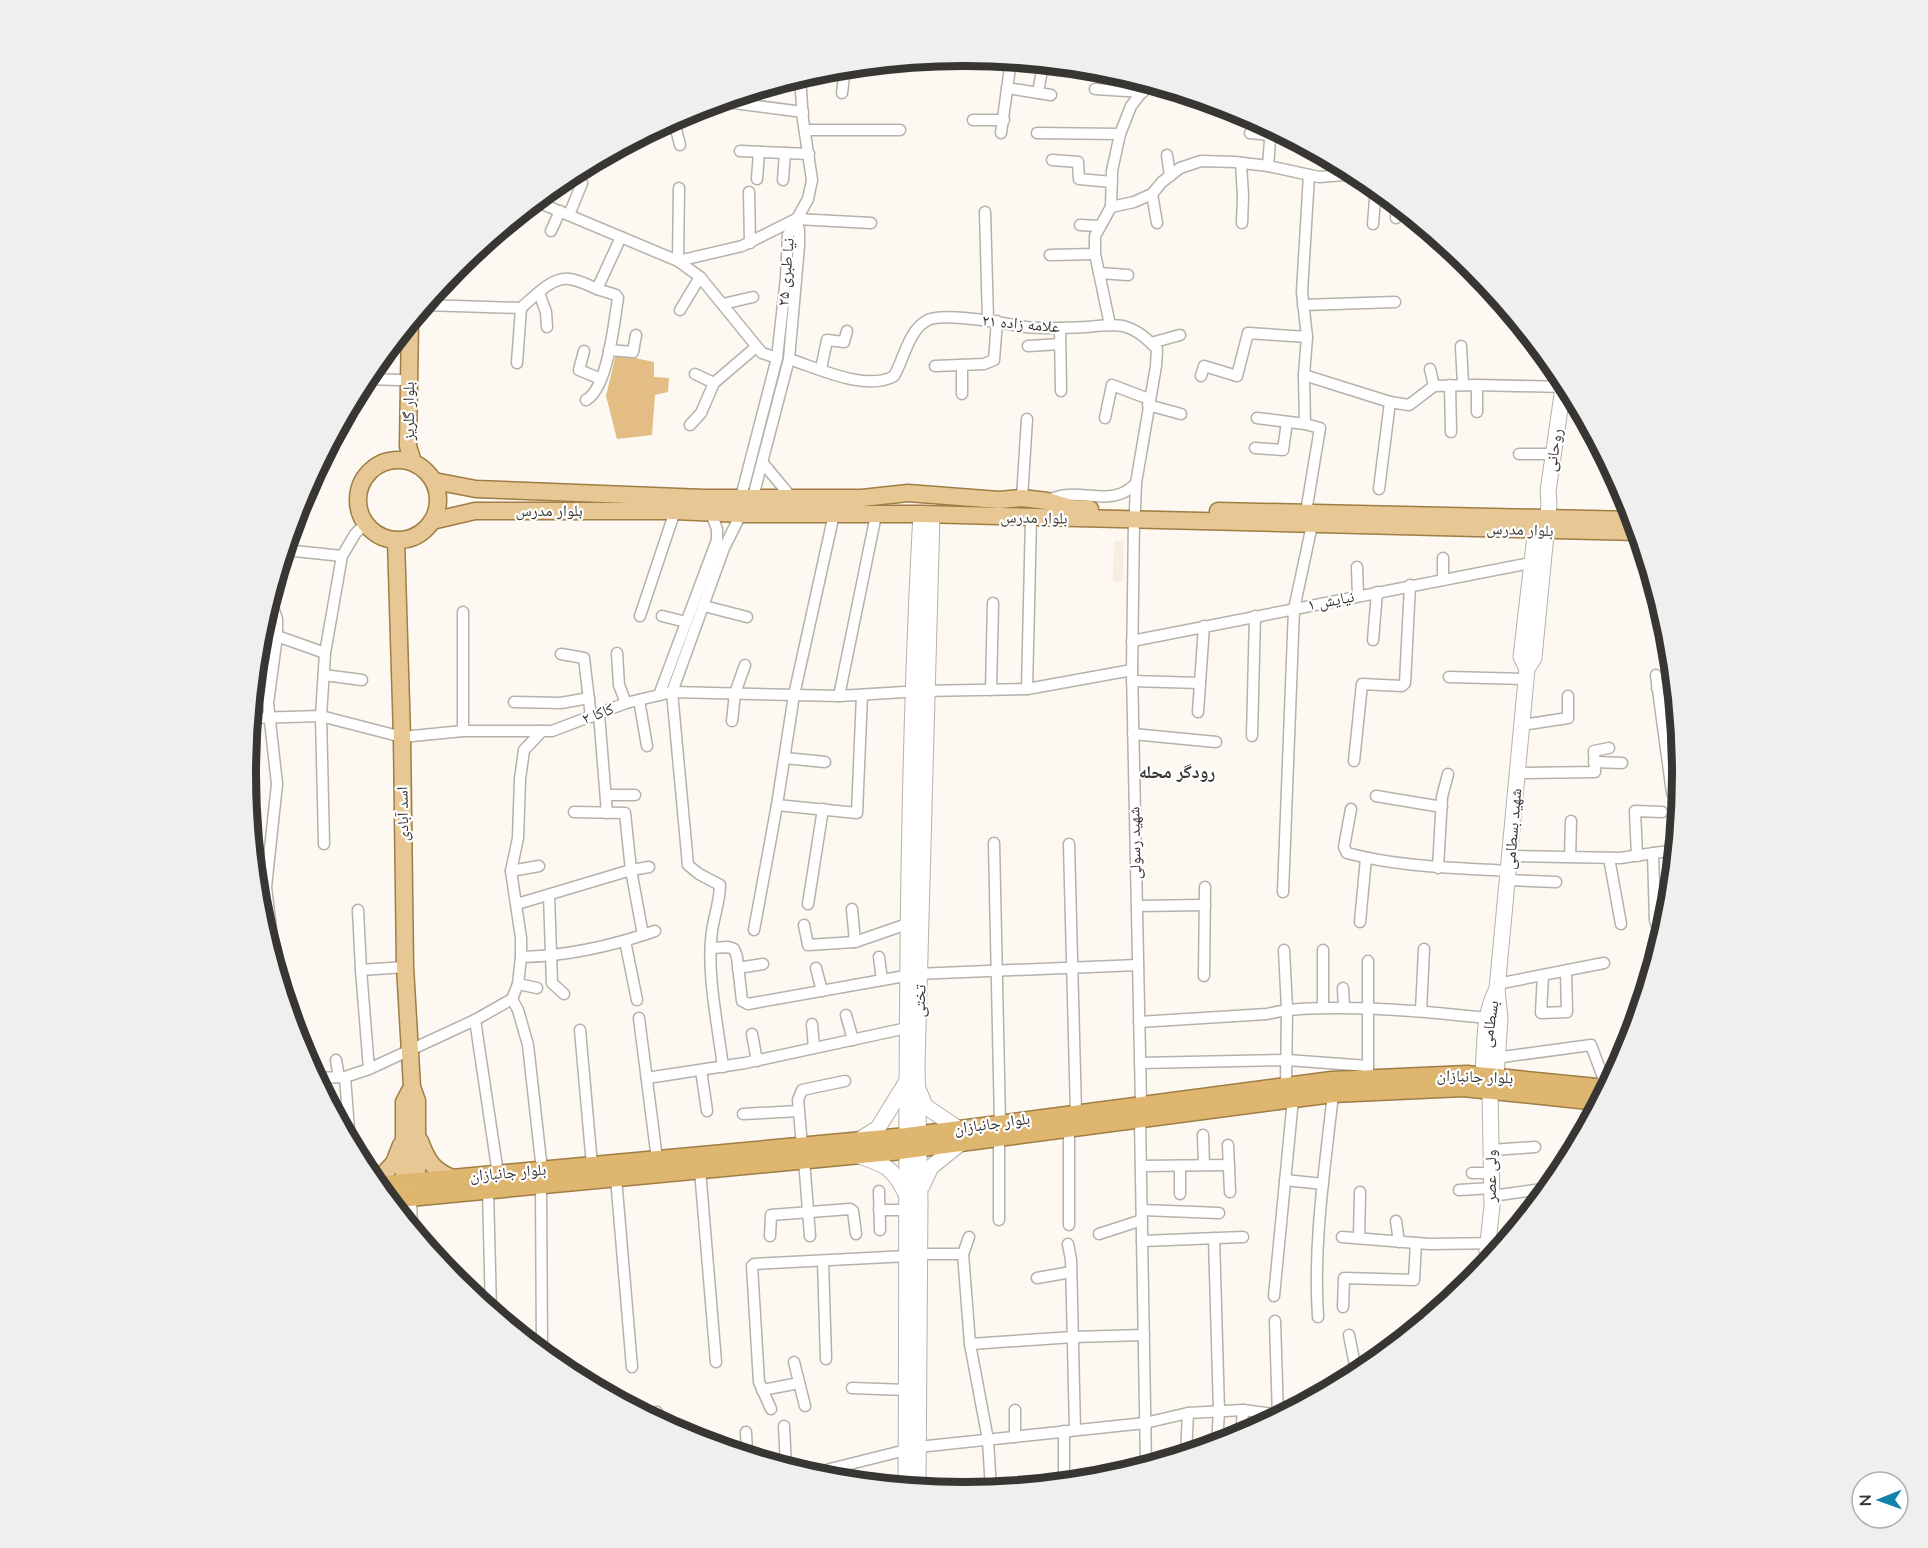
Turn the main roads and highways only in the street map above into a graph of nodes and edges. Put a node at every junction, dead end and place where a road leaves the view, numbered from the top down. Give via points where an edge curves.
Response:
1 (410, 334) edge
2 (401, 345) edge
3 (1563, 397) edge
4 (384, 461) junction
5 (413, 462) junction
6 (434, 481) junction
7 (862, 498) junction
8 (999, 500) junction
9 (927, 512) junction
10 (1135, 515) junction
11 (1624, 520) edge
12 (432, 521) junction
13 (1541, 524) junction
14 (1628, 531) edge
15 (396, 540) junction
16 (1526, 674) junction
17 (921, 691) junction
18 (915, 975) junction
19 (1497, 986) junction
20 (1495, 1054) junction
21 (1490, 1080) junction
22 (1457, 1081) junction
23 (912, 1084) junction
24 (1521, 1086) junction
25 (1599, 1088) edge
26 (1289, 1092) junction
27 (1592, 1101) edge
28 (1141, 1111) junction
29 (1491, 1120) junction
30 (1000, 1131) junction
31 (411, 1133) junction
32 (960, 1136) junction
33 (913, 1142) junction
34 (858, 1148) junction
35 (803, 1153) junction
36 (382, 1177) edge
37 (453, 1178) junction
38 (542, 1178) junction
39 (388, 1185) edge
40 (411, 1187) junction
41 (395, 1196) edge
42 (912, 1203) junction
43 (1488, 1249) edge
44 (914, 1255) junction
45 (912, 1449) junction
46 (907, 1479) edge
47 (917, 1480) edge

1 - 5 main road, بلوار گلریز via 408,446
2 - 4 main road, بلوار گلریز via 398,445
3 - 13 main road, روحانی via 1548,491 1542,499
4 - 5 main road
4 - 15 main road via 360,484 358,506 365,524 375,533
5 - 6 main road
6 - 7 main road, بلوار مدرس via 476,489 704,498
6 - 12 main road via 438,501
7 - 8 main road, بلوار مدرس via 908,493
7 - 9 main road
8 - 9 main road
8 - 10 main road, بلوار مدرس via 1022,498
9 - 10 main road, بلوار مدرس via 1030,518
9 - 12 main road, بلوار مدرس via 876,515 475,511
9 - 17 main road, تختی
10 - 13 main road, بلوار مدرس
11 - 13 main road, بلوار مدرس
12 - 15 main road via 417,536
13 - 14 main road, بلوار مدرس
13 - 16 main road, شهید بسطامی via 1534,658
13 - 16 main road, شهید بسطامی via 1530,563 1521,657
15 - 31 main road, اسد آبادی via 405,967 412,1087 417,1101
16 - 19 main road, شهید بسطامی
17 - 18 main road, تختی
17 - 18 main road, تختی via 910,923
18 - 23 main road, تختی
18 - 23 main road, تختی via 907,1028
19 - 20 main road, بسطامی via 1500,1019
19 - 20 main road, بسطامی via 1487,1018
20 - 21 main road, بسطامی
20 - 22 main road via 1478,1060
20 - 24 main road
21 - 22 highway, بلوار جانبازان
21 - 24 highway, بلوار جانبازان
21 - 29 main road, ولی عصر
22 - 26 highway, بلوار جانبازان via 1333,1094
22 - 26 highway, بلوار جانبازان via 1368,1072
22 - 29 main road via 1480,1100
23 - 32 main road via 925,1106
23 - 33 main road, تختی
23 - 34 main road
24 - 25 highway, بلوار جانبازان
24 - 27 highway, بلوار جانبازان
24 - 29 main road via 1502,1102
26 - 28 highway, بلوار جانبازان
28 - 30 highway, بلوار جانبازان via 1076,1113
28 - 30 highway, بلوار جانبازان via 1069,1129
29 - 43 main road, ولی عصر
30 - 32 highway, بلوار جانبازان
31 - 36 main road
31 - 37 main road via 432,1166
31 - 40 main road, اسد آبادی
32 - 33 highway, بلوار جانبازان
32 - 42 main road via 931,1167
33 - 34 highway, بلوار جانبازان
33 - 42 main road, تختی
34 - 35 highway, بلوار جانبازان
34 - 42 main road via 895,1173
35 - 38 highway, بلوار جانبازان via 700,1170 616,1178
35 - 38 highway, بلوار جانبازان via 592,1165
37 - 38 highway, بلوار جانبازان via 498,1174
37 - 40 highway, بلوار جانبازان
38 - 40 highway, بلوار جانبازان via 488,1190
39 - 40 highway, بلوار جانبازان
40 - 41 highway, بلوار جانبازان
42 - 44 main road, تختی
44 - 45 main road, تختی
44 - 45 main road, تختی via 907,1390
45 - 46 main road, تختی
45 - 47 main road, تختی

